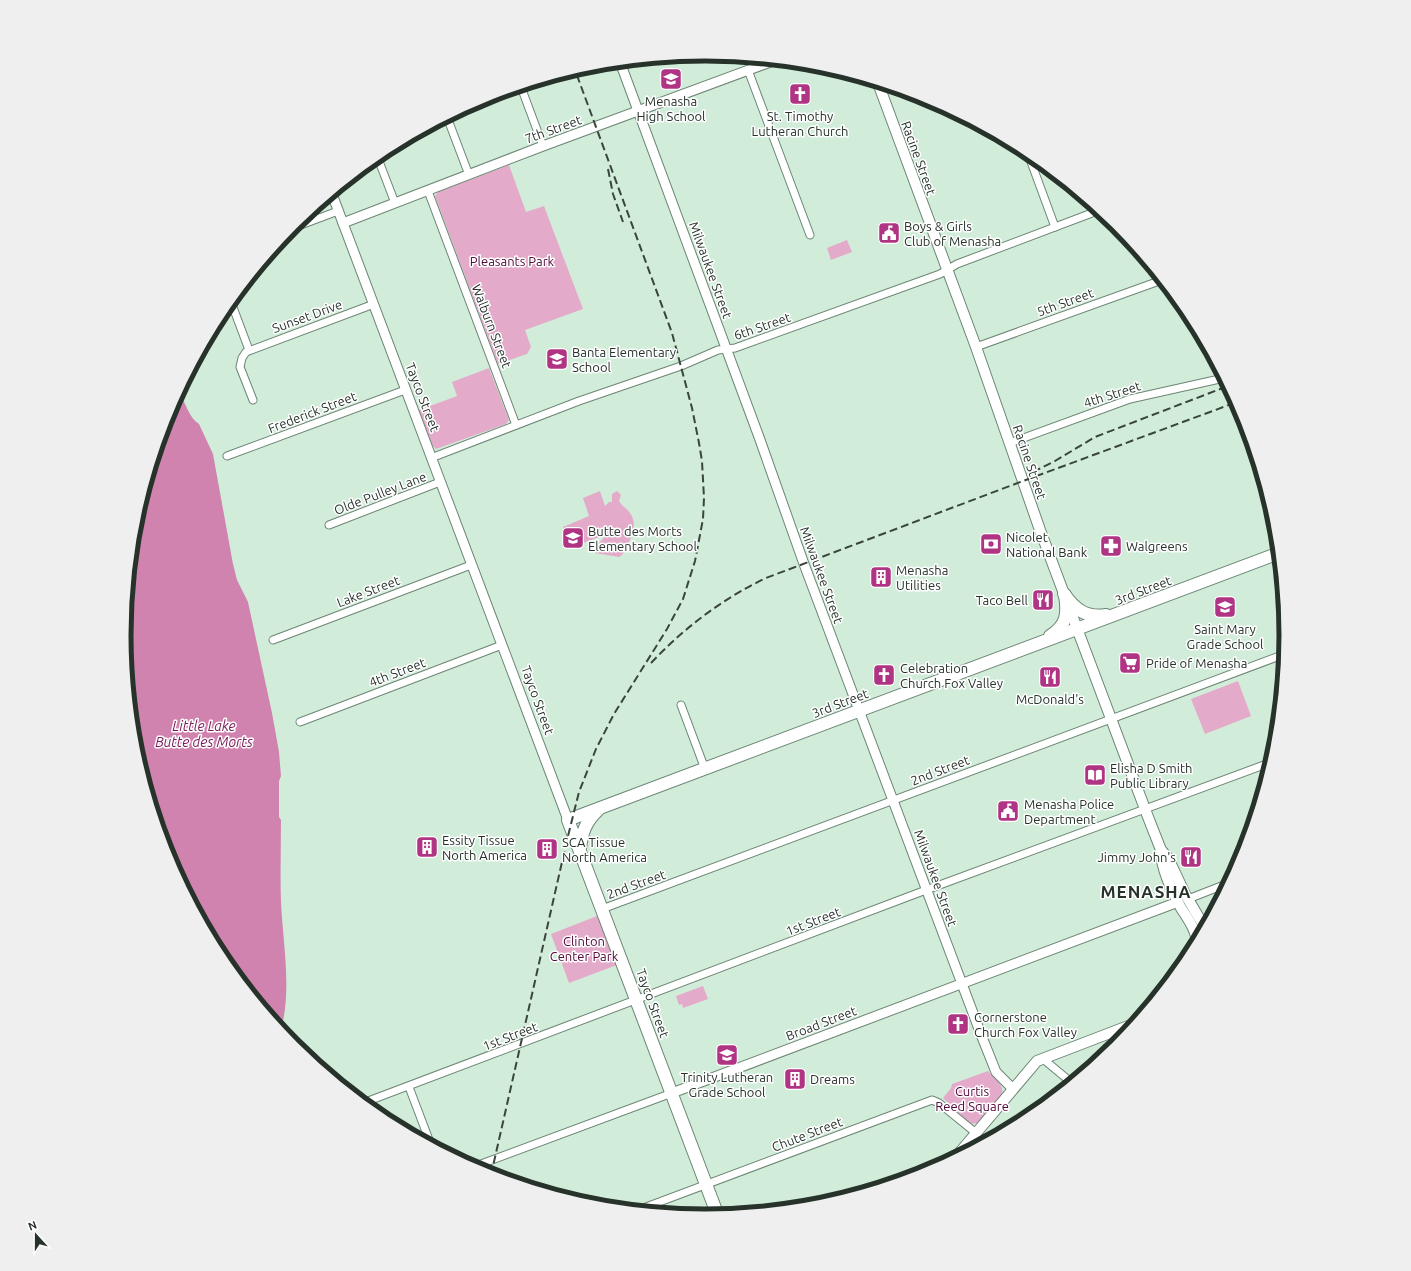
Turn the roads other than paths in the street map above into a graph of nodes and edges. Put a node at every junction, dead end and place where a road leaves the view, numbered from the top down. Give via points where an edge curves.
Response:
1 (764, 64) edge
2 (622, 67) edge
3 (748, 70) junction
4 (880, 88) edge
5 (522, 91) edge
6 (638, 111) junction
7 (449, 121) edge
8 (543, 146) junction
9 (380, 163) edge
10 (1031, 163) edge
11 (469, 174) junction
12 (428, 191) junction
13 (334, 199) edge
14 (395, 203) junction
15 (338, 211) junction
16 (1093, 212) edge
17 (306, 223) edge
18 (343, 223) junction
19 (1055, 227) junction
20 (810, 235) dead end
21 (946, 269) junction
22 (1157, 282) edge
23 (374, 304) junction
24 (233, 309) edge
25 (976, 347) junction
26 (249, 350) junction
27 (726, 350) junction
28 (1220, 379) edge
29 (405, 390) junction
30 (253, 400) dead end
31 (516, 425) junction
32 (1010, 443) junction
33 (227, 456) dead end
34 (431, 458) junction
35 (440, 482) junction
36 (329, 525) dead end
37 (1274, 555) edge
38 (472, 565) junction
39 (1064, 594) junction
40 (1120, 613) junction
41 (1078, 628) junction
42 (273, 640) dead end
43 (1038, 642) junction
44 (502, 645) junction
45 (1279, 656) edge
46 (681, 705) dead end
47 (859, 710) junction
48 (1112, 719) junction
49 (300, 722) dead end
50 (1265, 765) edge
51 (706, 769) junction
52 (893, 801) junction
53 (600, 808) junction
54 (1145, 809) junction
55 (568, 820) junction
56 (579, 849) junction
57 (1223, 885) edge
58 (926, 890) junction
59 (1183, 900) junction
60 (602, 909) junction
61 (1202, 924) edge
62 (1196, 935) edge
63 (961, 983) junction
64 (637, 1000) junction
65 (1125, 1027) edge
66 (1042, 1058) junction
67 (1068, 1080) edge
68 (409, 1086) junction
69 (1013, 1089) junction
70 (672, 1093) junction
71 (370, 1101) edge
72 (976, 1134) junction
73 (429, 1139) edge
74 (962, 1150) edge
75 (482, 1164) edge
76 (707, 1185) junction
77 (647, 1207) edge
78 (716, 1210) edge

1 - 3 street, 7th Street
2 - 6 street, Milwaukee Street
3 - 6 street, 7th Street
3 - 20 street
4 - 21 main road, Racine Street
5 - 8 street
6 - 8 street, 7th Street
6 - 27 street, Milwaukee Street
7 - 11 street
8 - 11 street, 7th Street
9 - 14 street
10 - 19 street
11 - 12 street, 7th Street
12 - 14 street, 7th Street
12 - 31 street, Walburn Street
13 - 15 street, Tayco Street
14 - 18 street, 7th Street
15 - 17 street
15 - 18 street, Tayco Street
16 - 19 street, 6th Street
18 - 23 street, Tayco Street
19 - 21 street, 6th Street
21 - 25 main road, Racine Street
21 - 27 street, 6th Street via 940,274
22 - 25 street, 5th Street
23 - 26 street, Sunset Drive
23 - 29 street, Tayco Street
24 - 26 street
25 - 32 main road, Racine Street
26 - 30 street via 242,358 240,367
27 - 31 street, 6th Street via 718,350 681,366
27 - 47 street, Milwaukee Street
28 - 32 street, 4th Street via 1130,399
29 - 33 street, Frederick Street
29 - 34 street, Tayco Street
31 - 34 street, 6th Street
32 - 39 main road, Racine Street
34 - 35 street, Tayco Street
35 - 36 street, Olde Pulley Lane
35 - 38 street, Tayco Street
37 - 40 main road, 3rd Street
38 - 42 street, Lake Street
38 - 44 street, Tayco Street
39 - 40 main road via 1077,609 1089,615
39 - 41 main road, Racine Street
39 - 43 main road via 1065,621 1058,630
40 - 41 main road, 3rd Street
41 - 43 main road, 3rd Street
41 - 48 main road, Racine Street
43 - 47 main road, 3rd Street
44 - 49 street, 4th Street
44 - 55 street, Tayco Street
45 - 48 street, 2nd Street
46 - 51 street
47 - 51 main road, 3rd Street
47 - 52 street, Milwaukee Street
48 - 52 street, 2nd Street
48 - 54 main road, Racine Street
50 - 54 street, 1st Street
51 - 53 main road, 3rd Street
52 - 58 street, Milwaukee Street
52 - 60 street, 2nd Street
53 - 55 main road, 3rd Street
53 - 56 main road via 586,823
54 - 58 street, 1st Street
54 - 59 main road, Racine Street via 1161,850 1168,858
55 - 56 main road, Tayco Street
56 - 60 main road, Tayco Street
57 - 59 street, Broad Street
58 - 63 street, Milwaukee Street
58 - 64 street, 1st Street
59 - 61 main road, Racine Street
59 - 62 main road, Racine Street
59 - 63 street, Broad Street
60 - 64 main road, Tayco Street
63 - 69 street, Milwaukee Street via 994,1068
63 - 70 street, Broad Street
64 - 68 street, 1st Street
64 - 70 main road, Tayco Street
65 - 66 main road
66 - 67 street
66 - 69 main road via 1033,1064
68 - 71 street, 1st Street
68 - 73 street
69 - 72 main road
70 - 75 street, Broad Street
70 - 76 main road, Tayco Street
72 - 74 main road
72 - 76 street, Chute Street via 932,1100
76 - 77 street, Chute Street
76 - 78 main road, Tayco Street

